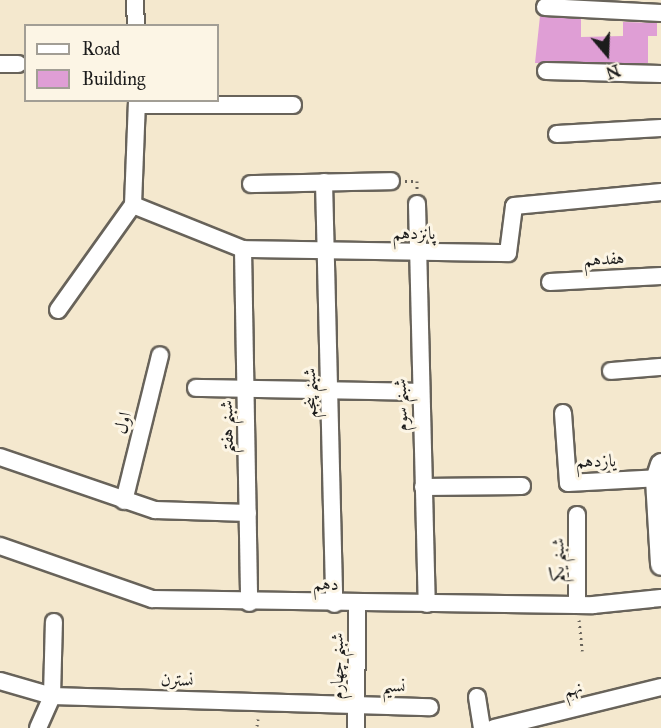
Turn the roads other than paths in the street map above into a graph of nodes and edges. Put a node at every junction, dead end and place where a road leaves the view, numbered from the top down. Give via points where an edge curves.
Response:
1 (135, 0) edge
2 (545, 7) dead end
3 (661, 13) edge
4 (136, 24) edge
5 (0, 64) edge
6 (18, 64) dead end
7 (546, 71) dead end
8 (661, 74) edge
9 (137, 103) edge
10 (293, 105) dead end
11 (661, 128) edge
12 (557, 134) dead end
13 (392, 181) road end
14 (324, 182) junction
15 (251, 184) dead end
16 (661, 192) edge
17 (417, 204) road end
18 (133, 205) junction
19 (243, 249) junction
20 (326, 253) junction
21 (418, 253) junction
22 (661, 276) edge
23 (550, 282) dead end
24 (58, 310) dead end
25 (160, 355) dead end
26 (661, 367) edge
27 (611, 371) dead end
28 (196, 388) dead end
29 (329, 391) junction
30 (245, 392) junction
31 (419, 392) junction
32 (563, 414) dead end
33 (0, 457) edge
34 (659, 474) edge
35 (522, 486) dead end
36 (423, 487) junction
37 (124, 501) junction
38 (248, 513) junction
39 (577, 515) dead end
40 (0, 546) edge
41 (661, 564) edge
42 (661, 598) edge
43 (249, 603) junction
44 (334, 604) junction
45 (357, 604) junction
46 (427, 604) junction
47 (577, 605) junction
48 (54, 622) dead end
49 (0, 681) edge
50 (661, 687) edge
51 (52, 696) junction
52 (477, 697) dead end
53 (356, 704) junction
54 (430, 707) dead end
55 (38, 728) edge
56 (356, 728) edge
57 (482, 728) edge
58 (494, 728) edge

1 - 4 street
2 - 3 street
5 - 6 street
7 - 8 street
9 - 10 street
9 - 18 street
11 - 12 street
13 - 14 street
14 - 15 street
14 - 20 street, شبنم پنجم
16 - 21 street, پانزدهم via 514,206 508,254
17 - 21 street, شبنم سوم
18 - 19 street, پانزدهم
18 - 24 street
19 - 20 street, پانزدهم
19 - 30 street, شبنم هفتم
20 - 21 street, پانزدهم
20 - 29 street, شبنم پنجم
21 - 31 street, شبنم سوم
22 - 23 street, هفدهم
25 - 37 street, اول
26 - 27 street
28 - 30 street
29 - 30 street
29 - 31 street
29 - 44 street, شبنم پنجم
30 - 38 street, شبنم هفتم
31 - 36 street, شبنم سوم
32 - 34 street, یازدهم via 568,483
33 - 37 street
34 - 41 main road
35 - 36 street
36 - 46 street, شبنم سوم
37 - 38 street via 155,510
38 - 43 street, شبنم هفتم
39 - 47 street, شبنم یکم
40 - 43 street, دهم via 152,599
42 - 47 street, دهم
43 - 44 street, دهم
44 - 45 street, دهم
45 - 46 street, دهم
45 - 53 street, شبنم چهارم
46 - 47 street, دهم
48 - 51 street
49 - 51 street, نسترن
50 - 58 street, نهم
51 - 53 street, نسترن
51 - 55 street
52 - 57 street
53 - 54 street, نسیم
53 - 56 street, شبنم چهارم

